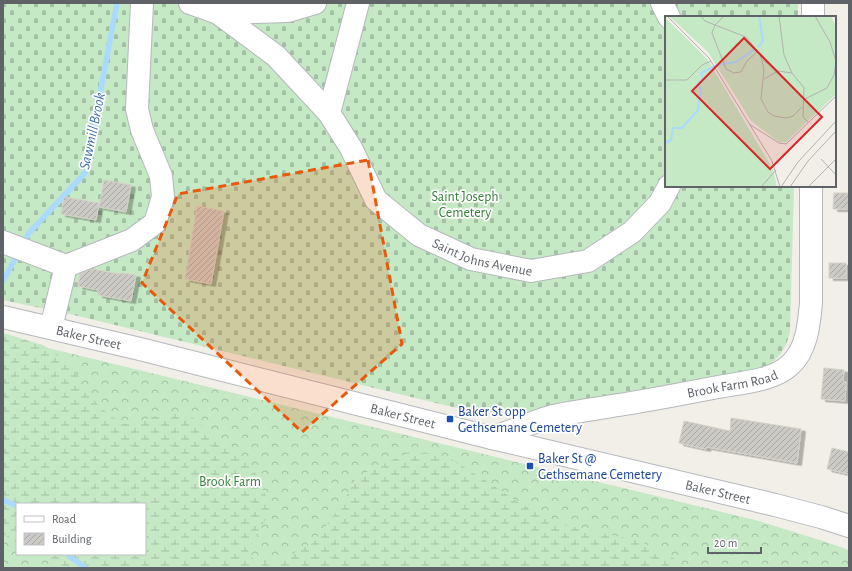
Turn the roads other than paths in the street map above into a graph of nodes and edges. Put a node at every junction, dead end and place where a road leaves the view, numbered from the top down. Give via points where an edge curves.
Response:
1 (142, 3) edge
2 (190, 3) edge
3 (315, 3) edge
4 (358, 3) edge
5 (662, 3) edge
6 (813, 3) edge
7 (218, 13) junction
8 (668, 16) edge
9 (813, 16) edge
10 (329, 114) junction
11 (668, 187) edge
12 (811, 187) edge
13 (5, 242) edge
14 (66, 266) junction
15 (4, 317) edge
16 (51, 328) junction
17 (492, 438) junction
18 (849, 526) edge

1 - 14 street via 137,109 142,130 162,176 163,197 155,223 132,240
2 - 7 street, Saint Johns Avenue
3 - 7 street, Saint Johns Avenue via 288,11
4 - 10 street
5 - 8 street
6 - 9 street
7 - 10 street, Saint Johns Avenue via 276,56
10 - 11 street, Saint Johns Avenue via 351,148 376,200 419,235 471,259 531,271 588,261 632,232 660,203
12 - 17 street, Brook Farm Road via 810,314 802,349 790,366 761,379 553,416
13 - 14 street
14 - 16 street
15 - 16 street, Baker Street
16 - 17 street, Baker Street
17 - 18 street, Baker Street via 775,505

